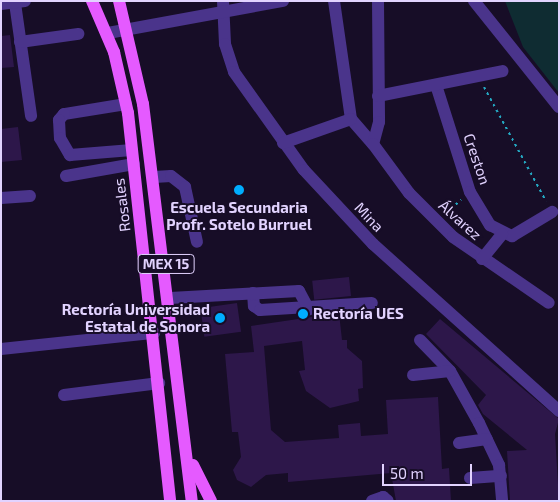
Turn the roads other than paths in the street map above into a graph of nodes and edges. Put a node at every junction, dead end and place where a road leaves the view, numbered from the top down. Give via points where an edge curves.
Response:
1 (92, 1) edge
2 (113, 1) edge
3 (283, 1) edge
4 (334, 1) edge
5 (378, 1) edge
6 (474, 1) edge
7 (20, 2) edge
8 (1, 4) edge
9 (223, 5) edge
10 (120, 7) edge
11 (126, 30) junction
12 (108, 33) junction
13 (78, 34) dead end
14 (20, 42) junction
15 (504, 71) dead end
16 (436, 85) junction
17 (378, 96) junction
18 (126, 104) junction
19 (559, 108) edge
20 (31, 116) dead end
21 (351, 119) junction
22 (374, 141) junction
23 (283, 143) junction
24 (132, 150) junction
25 (134, 164) junction
26 (66, 176) dead end
27 (154, 177) junction
28 (30, 196) dead end
29 (1, 198) edge
30 (552, 212) road end
31 (502, 234) junction
32 (197, 242) dead end
33 (482, 259) junction
34 (253, 293) junction
35 (170, 298) junction
36 (372, 303) dead end
37 (549, 303) dead end
38 (309, 310) junction
39 (154, 333) junction
40 (420, 340) dead end
41 (1, 349) edge
42 (450, 371) junction
43 (413, 375) dead end
44 (159, 383) junction
45 (64, 395) dead end
46 (559, 411) edge
47 (487, 439) junction
48 (459, 443) dead end
49 (188, 450) junction
50 (501, 476) junction
51 (470, 478) dead end
52 (170, 501) edge
53 (192, 501) edge
54 (211, 501) edge
55 (372, 501) edge
56 (388, 501) edge
57 (502, 501) edge

1 - 12 main road, Rosales / MEX 15
2 - 10 street
3 - 9 street
4 - 21 street
5 - 17 street
6 - 19 street
7 - 8 street
7 - 14 street
9 - 11 street
9 - 23 street, Mina via 225,44 234,72
10 - 11 main road, MEX 15
11 - 12 street
11 - 27 main road, MEX 15
12 - 18 main road, Rosales / MEX 15
13 - 14 street
14 - 20 street
15 - 16 street
16 - 17 street
16 - 31 street, Creston via 470,192 486,221
17 - 22 street
18 - 24 main road, Rosales / MEX 15
18 - 24 street via 64,114 59,120 60,138 70,154
21 - 22 street, Álvarez
21 - 23 street
22 - 33 street, Álvarez via 436,222
23 - 46 street, Mina via 373,244
24 - 25 main road, Rosales / MEX 15
25 - 26 street
25 - 39 main road, Rosales / MEX 15
27 - 32 street via 171,176 185,187
27 - 35 main road, MEX 15
28 - 29 street
30 - 31 street via 516,235
31 - 33 street
33 - 37 street, Álvarez
34 - 35 street
34 - 38 street via 299,291
34 - 38 street via 257,309
35 - 49 main road, MEX 15
36 - 38 street
39 - 41 street
39 - 44 main road, Rosales / MEX 15
40 - 42 street
42 - 43 street
42 - 47 street
44 - 45 street
44 - 52 main road, Rosales / MEX 15
47 - 48 street
47 - 50 street
49 - 53 main road, MEX 15
49 - 54 main road
50 - 51 street
50 - 57 street
55 - 56 street via 383,497

